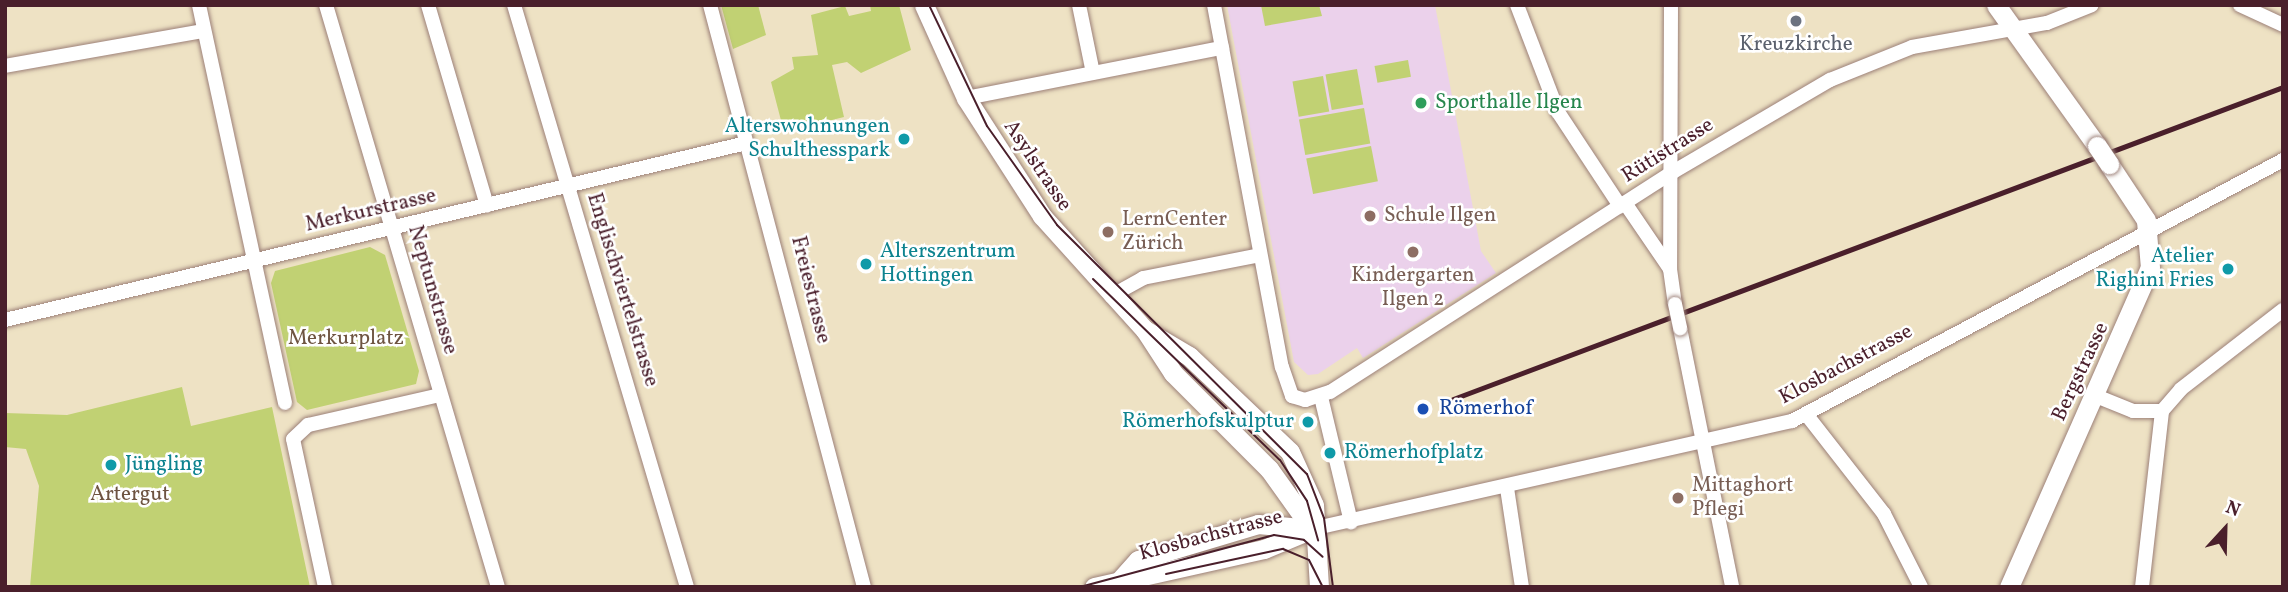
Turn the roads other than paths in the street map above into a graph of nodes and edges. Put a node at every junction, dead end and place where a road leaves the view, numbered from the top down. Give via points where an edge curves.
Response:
1 (199, 5) edge
2 (326, 5) edge
3 (428, 5) edge
4 (513, 5) edge
5 (710, 5) edge
6 (924, 5) edge
7 (1079, 5) edge
8 (1214, 5) edge
9 (1517, 5) edge
10 (1671, 5) edge
11 (1996, 5) edge
12 (2092, 5) edge
13 (2240, 5) edge
14 (2283, 25) edge
15 (2011, 29) junction
16 (204, 31) junction
17 (1222, 48) junction
18 (5, 66) edge
19 (1093, 73) junction
20 (966, 98) junction
21 (746, 144) junction
22 (2283, 160) edge
23 (1673, 172) junction
24 (569, 187) junction
25 (487, 205) junction
26 (1623, 205) junction
27 (392, 228) junction
28 (2149, 230) junction
29 (1260, 254) junction
30 (254, 260) junction
31 (1670, 270) junction
32 (1111, 296) junction
33 (2283, 310) edge
34 (5, 320) edge
35 (440, 396) junction
36 (2096, 396) junction
37 (1321, 397) junction
38 (285, 404) dead end
39 (2162, 411) junction
40 (1806, 414) junction
41 (1703, 443) junction
42 (1507, 488) junction
43 (1351, 522) junction
44 (1312, 529) junction
45 (325, 587) edge
46 (498, 587) edge
47 (687, 587) edge
48 (864, 587) edge
49 (1094, 587) edge
50 (1319, 587) edge
51 (1522, 587) edge
52 (1732, 587) edge
53 (1921, 587) edge
54 (2009, 587) edge
55 (2142, 587) edge

1 - 16 street
2 - 27 street, Neptunstrasse
3 - 25 street
4 - 24 street, Englischviertelstrasse
5 - 21 street, Freiestrasse
6 - 20 main road, Asylstrasse
7 - 19 street
8 - 17 street
9 - 26 street via 1558,112
10 - 23 street
11 - 15 main road
12 - 15 street, Rütistrasse
13 - 14 street
15 - 23 street, Rütistrasse via 1944,39 1877,60
15 - 28 main road, bridge via 2109,164
16 - 18 street
16 - 30 street
17 - 19 street
17 - 29 street
19 - 20 street
20 - 32 main road, Asylstrasse via 1042,216
21 - 24 street, Merkurstrasse
21 - 48 street, Freiestrasse
22 - 28 street, Klosbachstrasse
23 - 26 street, Rütistrasse
23 - 31 street
24 - 25 street, Merkurstrasse
24 - 47 street, Englischviertelstrasse
25 - 27 street, Merkurstrasse
26 - 31 street
26 - 37 street, Rütistrasse
27 - 30 street, Merkurstrasse
27 - 35 street, Neptunstrasse
28 - 36 main road, Bergstrasse via 2147,278
28 - 40 street, Klosbachstrasse
29 - 32 street via 1143,278
29 - 37 street, Rütistrasse via 1282,367 1296,399
30 - 34 street, Merkurstrasse
30 - 38 street
31 - 41 street, bridge
32 - 44 main road, Asylstrasse via 1145,330 1173,373 1269,469
33 - 39 street via 2181,389
35 - 45 street via 308,425 293,439
35 - 46 street, Neptunstrasse
36 - 39 street via 2133,411
36 - 54 main road, Bergstrasse
37 - 43 street
39 - 55 street
40 - 41 street, Klosbachstrasse
40 - 53 street via 1884,514
41 - 42 street, Klosbachstrasse
41 - 52 street
42 - 43 street, Klosbachstrasse
42 - 51 street
43 - 44 street, Klosbachstrasse
44 - 49 main road, Klosbachstrasse via 1264,549
44 - 50 main road, Asylstrasse

